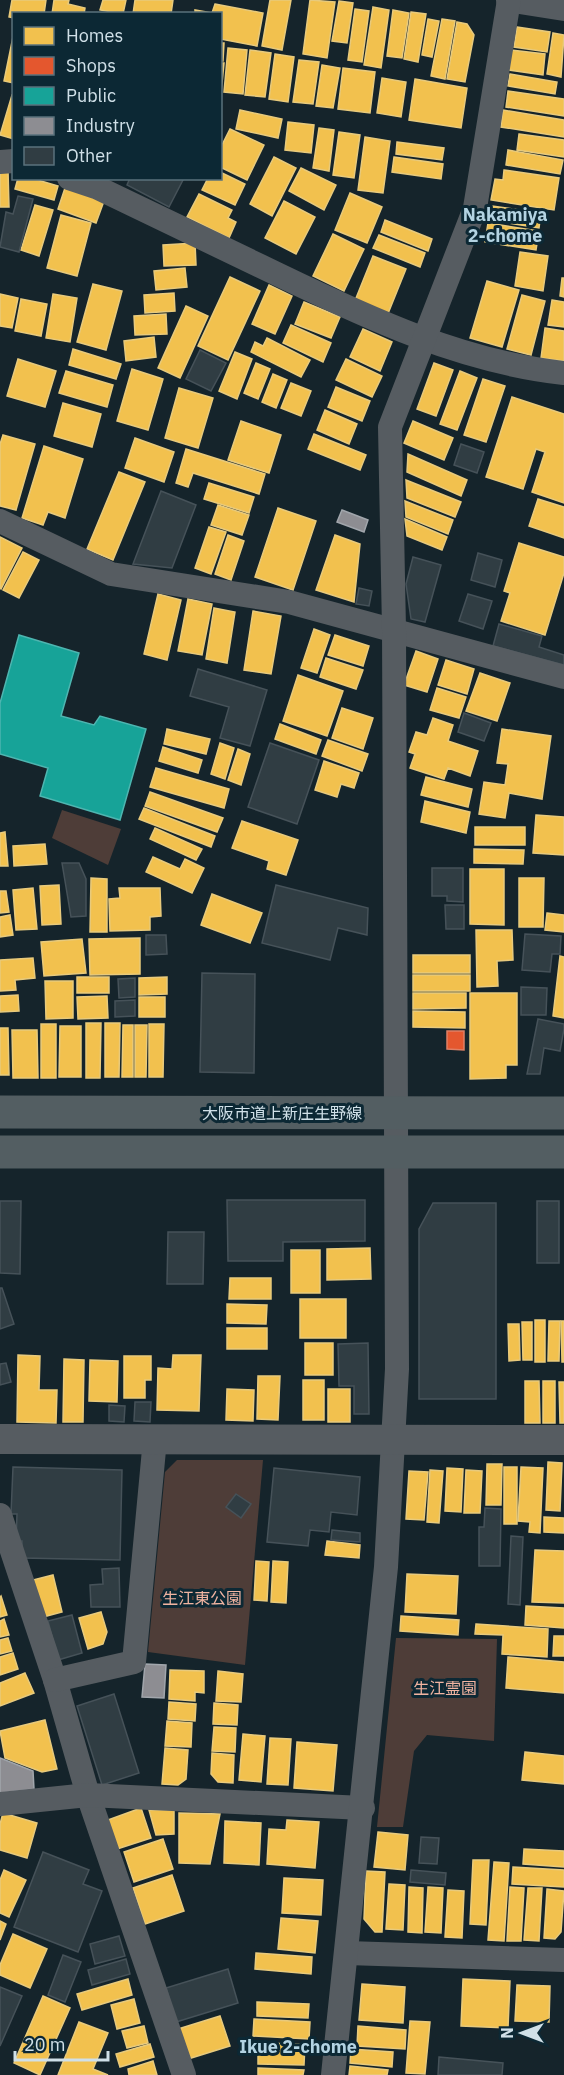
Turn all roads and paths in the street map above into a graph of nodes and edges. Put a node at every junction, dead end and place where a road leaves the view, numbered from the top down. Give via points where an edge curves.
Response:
1 (509, 0) edge
2 (564, 9) edge
3 (75, 180) edge
4 (425, 340) junction
5 (564, 372) edge
6 (0, 521) edge
7 (394, 629) junction
8 (564, 678) edge
9 (0, 1112) edge
10 (396, 1113) junction
11 (564, 1113) edge
12 (0, 1152) edge
13 (395, 1152) junction
14 (564, 1152) edge
15 (0, 1439) edge
16 (155, 1439) junction
17 (393, 1440) junction
18 (564, 1440) edge
19 (0, 1516) edge
20 (55, 1680) junction
21 (88, 1795) junction
22 (0, 1804) edge
23 (363, 1808) junction
24 (347, 1953) junction
25 (564, 1960) edge
26 (184, 2075) edge
27 (333, 2075) edge

1 - 2 street
1 - 4 street via 475,208
3 - 4 street via 358,313
4 - 5 street via 525,369
4 - 7 street via 390,427
6 - 7 street via 111,574 289,602
7 - 8 street
7 - 10 street
9 - 10 main road, 大阪市道上新庄生野線
10 - 11 main road, 大阪市道上新庄生野線
10 - 13 street
12 - 13 main road
13 - 14 main road
13 - 17 street via 397,1369
15 - 16 street
16 - 17 street
16 - 20 street via 134,1662
17 - 18 street
17 - 23 street via 386,1567
19 - 20 street
20 - 21 street
21 - 22 street
21 - 23 street
21 - 26 street
23 - 24 street
24 - 25 street
24 - 27 street

